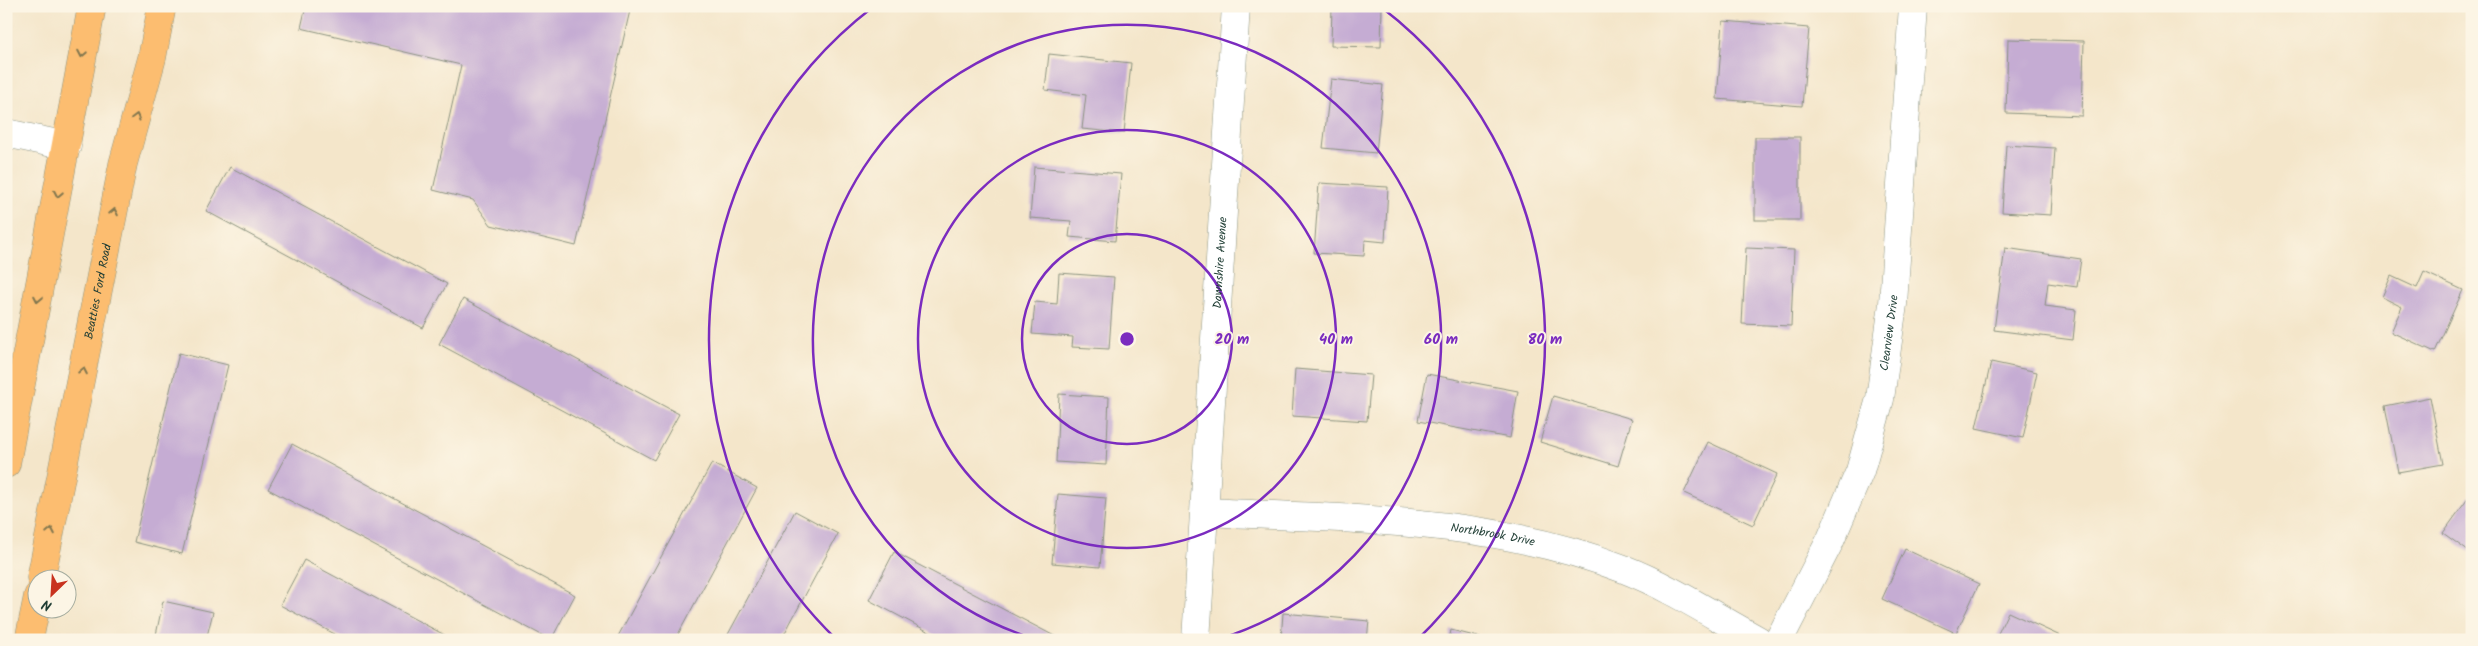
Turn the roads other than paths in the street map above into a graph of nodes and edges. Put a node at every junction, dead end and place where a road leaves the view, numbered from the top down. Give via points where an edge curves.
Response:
1 (92, 6) edge
2 (162, 6) edge
3 (1236, 6) edge
4 (1913, 6) edge
5 (6, 133) edge
6 (67, 146) junction
7 (6, 464) edge
8 (1205, 512) junction
9 (43, 568) edge
10 (34, 618) edge
11 (29, 640) edge
12 (1196, 640) edge
13 (1758, 640) edge
14 (1780, 640) edge

1 -> 6 main road
9 -> 2 main road, Beatties Ford Road via 123,164 152,58
3 - 8 street, Dawnshire Avenue
4 - 14 street, Clearview Drive via 1893,304 1880,399 1856,480 1830,541
5 - 6 street
6 -> 7 main road
8 - 12 street, Dawnshire Avenue
8 - 13 street, Northbrook Drive via 1418,523 1554,545 1625,569
10 - 11 main road

